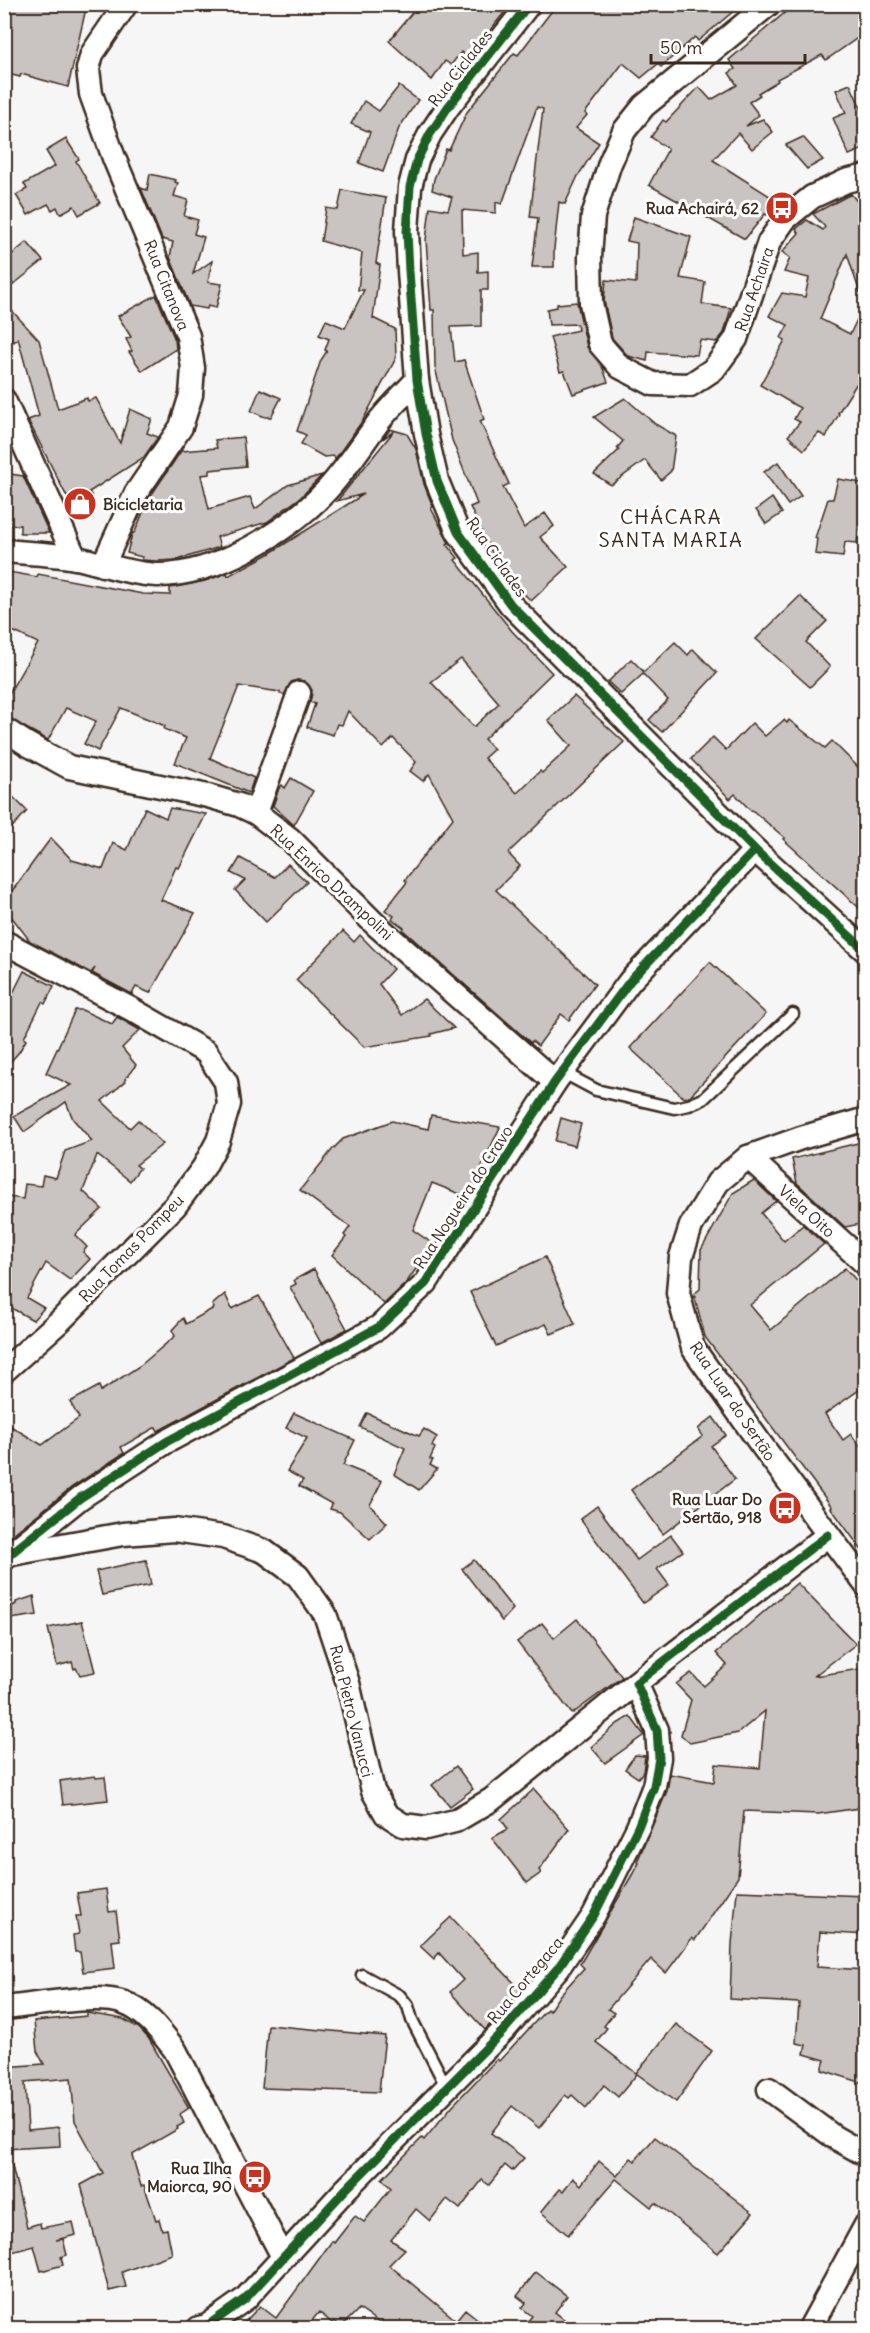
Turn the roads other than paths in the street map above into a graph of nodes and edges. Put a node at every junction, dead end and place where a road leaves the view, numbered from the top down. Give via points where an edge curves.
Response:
1 (126, 4) edge
2 (529, 4) edge
3 (769, 4) edge
4 (866, 176) edge
5 (417, 380) junction
6 (4, 399) edge
7 (4, 550) edge
8 (75, 558) junction
9 (103, 565) junction
10 (299, 693) dead end
11 (4, 729) edge
12 (256, 813) junction
13 (755, 849) junction
14 (4, 942) edge
15 (866, 951) edge
16 (793, 1014) dead end
17 (558, 1077) junction
18 (866, 1119) edge
19 (748, 1157) junction
20 (866, 1264) edge
21 (5, 1370) edge
22 (828, 1535) junction
23 (8, 1556) edge
24 (866, 1585) edge
25 (636, 1683) junction
26 (362, 1975) dead end
27 (4, 2008) edge
28 (447, 2088) junction
29 (769, 2089) dead end
30 (866, 2155) edge
31 (866, 2225) edge
32 (283, 2257) junction
33 (199, 2328) edge
34 (810, 2328) edge

1 - 9 street, Rua Citanova via 92,54 88,69 91,94 188,336 193,368 191,395 181,427 136,493
2 - 5 street, Rua Ciclades via 448,107 417,160 410,187 407,231
3 - 4 street, Rua Achaira via 644,106 624,131 593,216 591,303 600,344 620,367 653,384 690,385 714,369 736,339 769,242 785,219 812,197
5 - 9 street via 381,418 325,493 261,542 219,562 183,573 138,573
5 - 13 street, Rua Ciclades via 437,481 458,532 511,605
6 - 8 street
7 - 8 street
8 - 9 street
10 - 12 street
11 - 12 street, Rua Enrico Drampolini via 69,766 208,796
12 - 17 street, Rua Enrico Drampolini via 290,839 375,924
13 - 15 street, Rua Ciclades
13 - 17 street, Rua Nogueira do Cravo via 630,981
14 - 21 street, Rua Tomas Pompeu via 206,1052 226,1082 229,1104 218,1140 204,1167 175,1206
16 - 17 lane via 703,1099 689,1106 674,1108
17 - 23 street, Rua Nogueira do Cravo via 426,1282 379,1327 166,1442 80,1498
18 - 19 street, Rua Luar do Sertão
19 - 20 street, Viela Oito
19 - 22 street, Rua Luar do Sertão via 718,1182 691,1226 681,1257 678,1293 693,1348
22 - 24 street, Rua Luar do Sertão
22 - 25 street
23 - 25 street, Rua Pietro Vanucci via 123,1534 174,1530 223,1537 264,1551 298,1576 325,1614 348,1683 373,1791 386,1814 403,1825 426,1828 455,1821 491,1800
25 - 28 street, Rua Cortegaca via 657,1730 659,1758 654,1786 638,1827 594,1915 558,1968
26 - 28 lane via 400,1996 408,2006
27 - 32 street via 100,1999 125,2003 152,2021 175,2050
28 - 32 street, Rua Cortegaca
29 - 30 street via 834,2137
31 - 34 street
32 - 33 street, Rua Cortegaca via 245,2299

